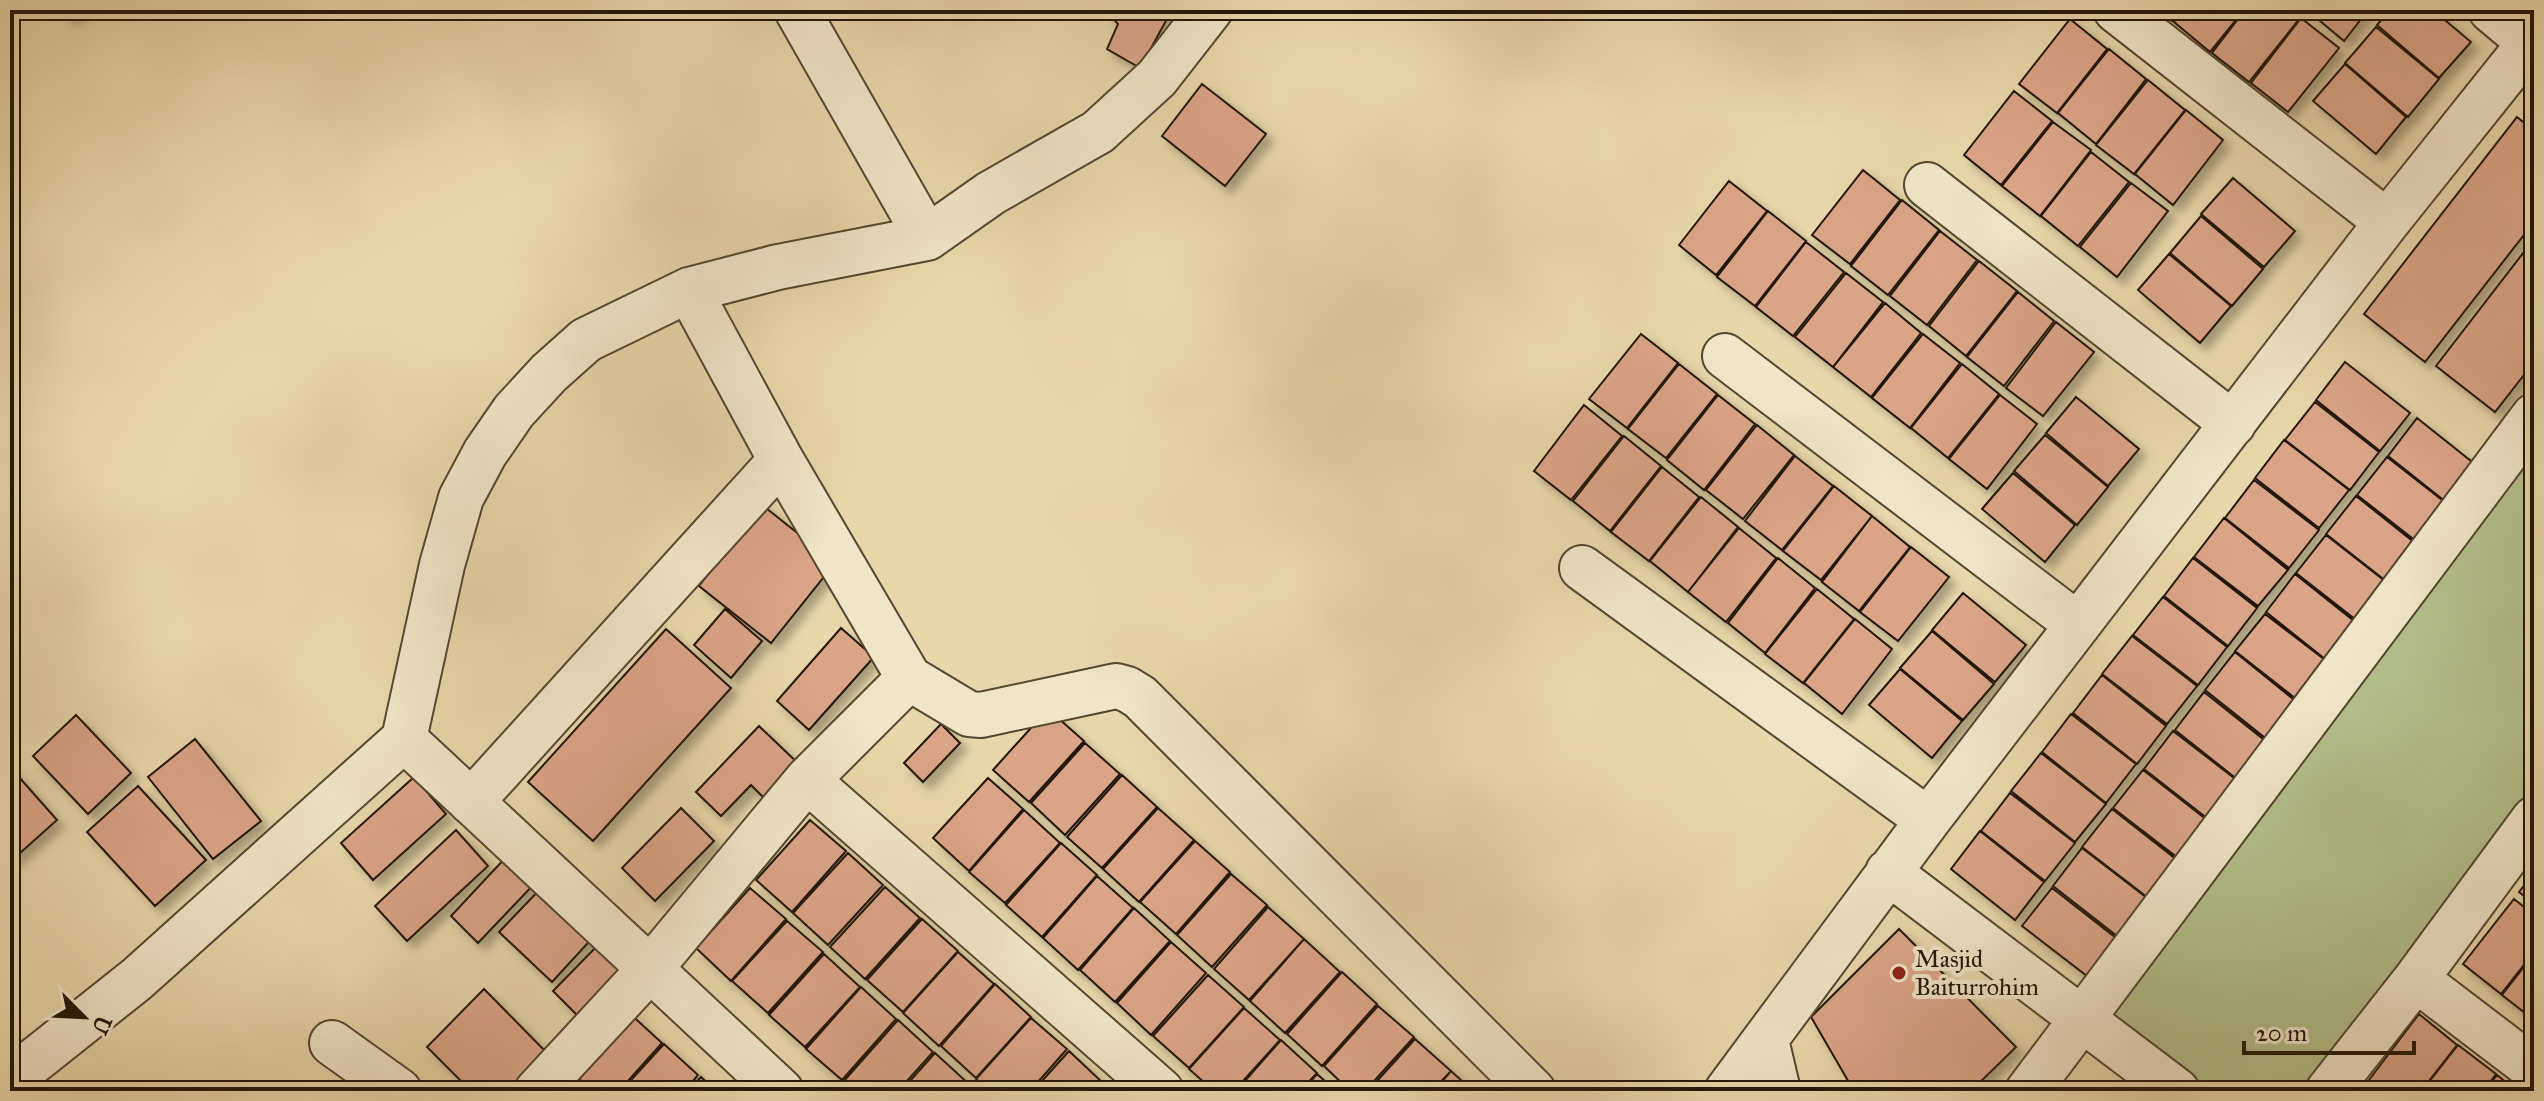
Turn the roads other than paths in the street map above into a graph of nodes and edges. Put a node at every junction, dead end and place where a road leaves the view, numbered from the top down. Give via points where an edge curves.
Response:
1 (797, 10) edge
2 (1210, 10) edge
3 (2116, 10) edge
4 (2491, 10) edge
5 (2533, 42) edge
6 (1927, 185) dead end
7 (2387, 222) junction
8 (927, 238) junction
9 (689, 290) junction
10 (1725, 356) dead end
11 (2534, 416) edge
12 (2233, 424) junction
13 (781, 460) junction
14 (1582, 568) dead end
15 (2078, 625) junction
16 (909, 678) junction
17 (404, 739) junction
18 (807, 780) junction
19 (471, 802) junction
20 (2534, 819) edge
21 (1928, 820) junction
22 (1888, 872) junction
23 (649, 970) junction
24 (2416, 979) junction
25 (2081, 1019) junction
26 (332, 1043) dead end
27 (1762, 1046) junction
28 (2534, 1069) edge
29 (10, 1080) edge
30 (399, 1091) edge
31 (537, 1091) edge
32 (781, 1091) edge
33 (1161, 1091) edge
34 (1533, 1091) edge
35 (1727, 1091) edge
36 (1778, 1091) edge
37 (2028, 1091) edge
38 (2177, 1091) edge
39 (2328, 1091) edge

1 - 8 street
2 - 8 street via 1157,78 1098,132 991,193
3 - 7 street
4 - 5 street
5 - 7 street
6 - 12 street
7 - 12 street
8 - 9 street
9 - 13 street
9 - 17 street via 586,340 514,411 485,453 461,498 442,565
10 - 15 street
11 - 25 street
12 - 15 street
13 - 16 street
13 - 19 street
14 - 21 street
15 - 21 street
16 - 18 street
16 - 34 street via 969,714 981,715 1116,686 1140,697
17 - 19 street
17 - 29 street via 137,979
18 - 23 street
18 - 33 street
19 - 23 street
20 - 24 street
21 - 22 street
22 - 25 street
22 - 27 street
23 - 31 street
23 - 32 street
24 - 28 street
24 - 39 street
25 - 37 street
25 - 38 street
26 - 30 street
27 - 35 street
27 - 36 street

